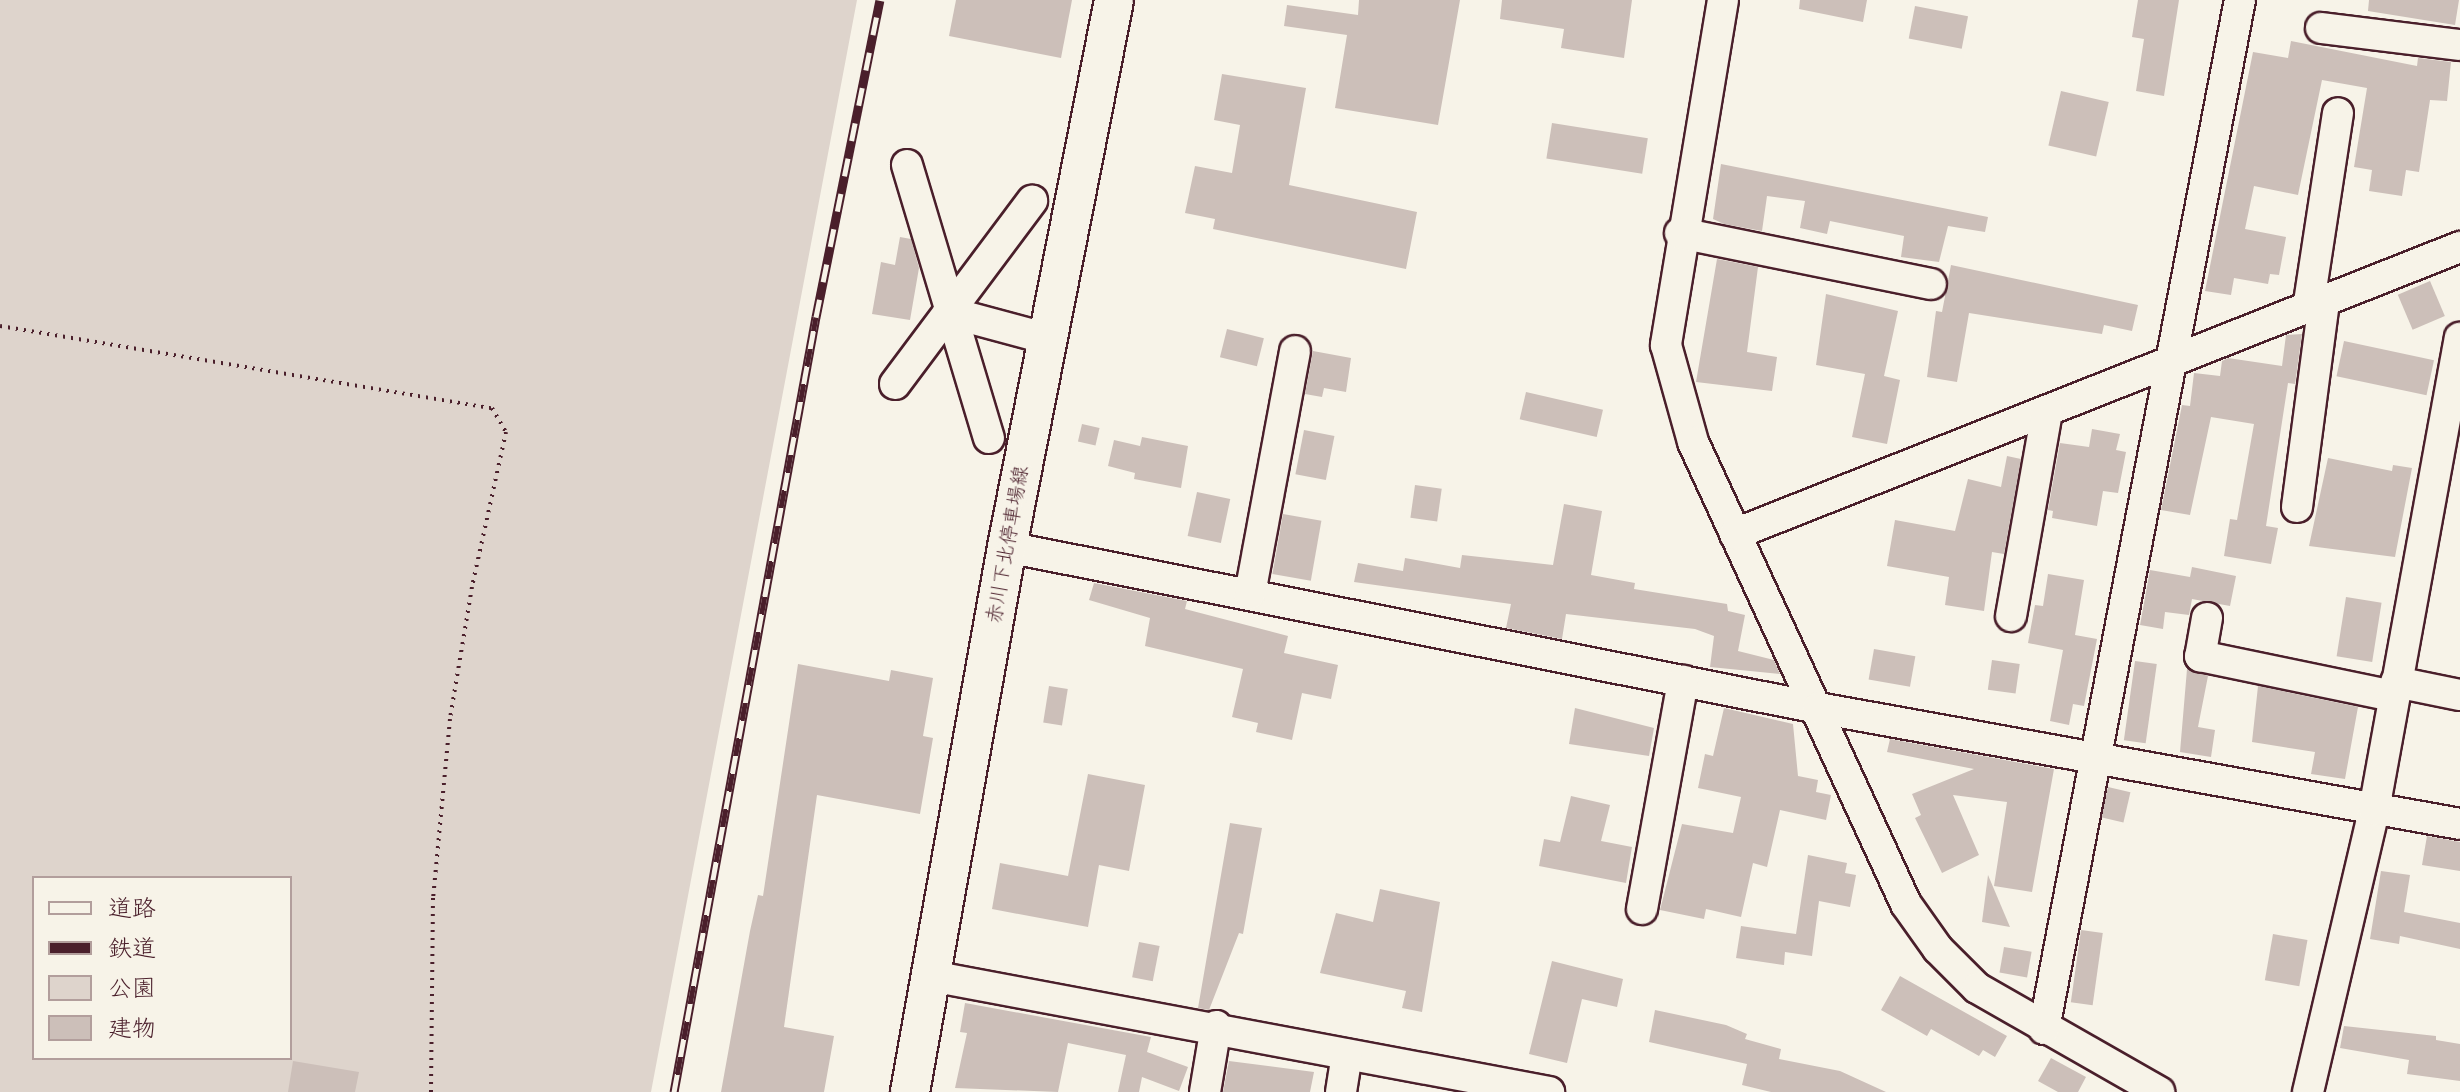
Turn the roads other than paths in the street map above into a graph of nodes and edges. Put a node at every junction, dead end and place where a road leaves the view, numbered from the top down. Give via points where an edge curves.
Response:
1 (1114, 0) edge
2 (1723, 0) edge
3 (2240, 0) edge
4 (2321, 28) dead end
5 (2460, 45) edge
6 (2338, 113) dead end
7 (907, 165) dead end
8 (1032, 201) dead end
9 (1680, 233) junction
10 (2460, 247) edge
11 (1931, 284) dead end
12 (2316, 306) junction
13 (948, 312) junction
14 (2460, 338) edge
15 (1048, 339) junction
16 (1295, 351) dead end
17 (2170, 364) junction
18 (895, 384) dead end
19 (2047, 412) junction
20 (989, 438) dead end
21 (2297, 507) dead end
22 (1735, 534) junction
23 (1007, 547) junction
24 (1250, 594) junction
25 (2011, 616) dead end
26 (2207, 618) dead end
27 (1683, 681) junction
28 (2394, 689) junction
29 (2460, 695) edge
30 (1818, 708) junction
31 (2094, 755) junction
32 (2374, 810) junction
33 (2460, 824) edge
34 (1642, 909) dead end
35 (931, 976) junction
36 (1216, 1026) junction
37 (2044, 1029) junction
38 (1347, 1054) junction
39 (910, 1092) edge
40 (1205, 1092) edge
41 (1341, 1092) edge
42 (1549, 1092) edge
43 (2159, 1092) edge
44 (2308, 1092) edge

1 - 15 main road, 赤川下北停車場線
2 - 9 street
3 - 17 street
4 - 5 street
6 - 12 street
7 - 13 street
8 - 13 street
9 - 11 street
9 - 22 street via 1666,345 1693,442
10 - 12 street
12 - 17 street
12 - 21 street
13 - 15 street
13 - 18 street
13 - 20 street
14 - 28 street
15 - 23 main road, 赤川下北停車場線
16 - 24 street
17 - 19 street
17 - 31 street
19 - 22 street
19 - 25 street
22 - 30 street
23 - 24 street
23 - 35 main road, 赤川下北停車場線
24 - 27 street
26 - 28 street via 2200,656
27 - 30 street
27 - 34 street
28 - 29 street
28 - 32 street
30 - 31 street
30 - 37 street via 1906,904 1938,949 1977,988
31 - 32 street
31 - 37 street
32 - 33 street
32 - 44 street
35 - 36 street
35 - 39 main road, 赤川下北停車場線
36 - 38 street
36 - 40 street
37 - 43 street
38 - 41 street
38 - 42 street

